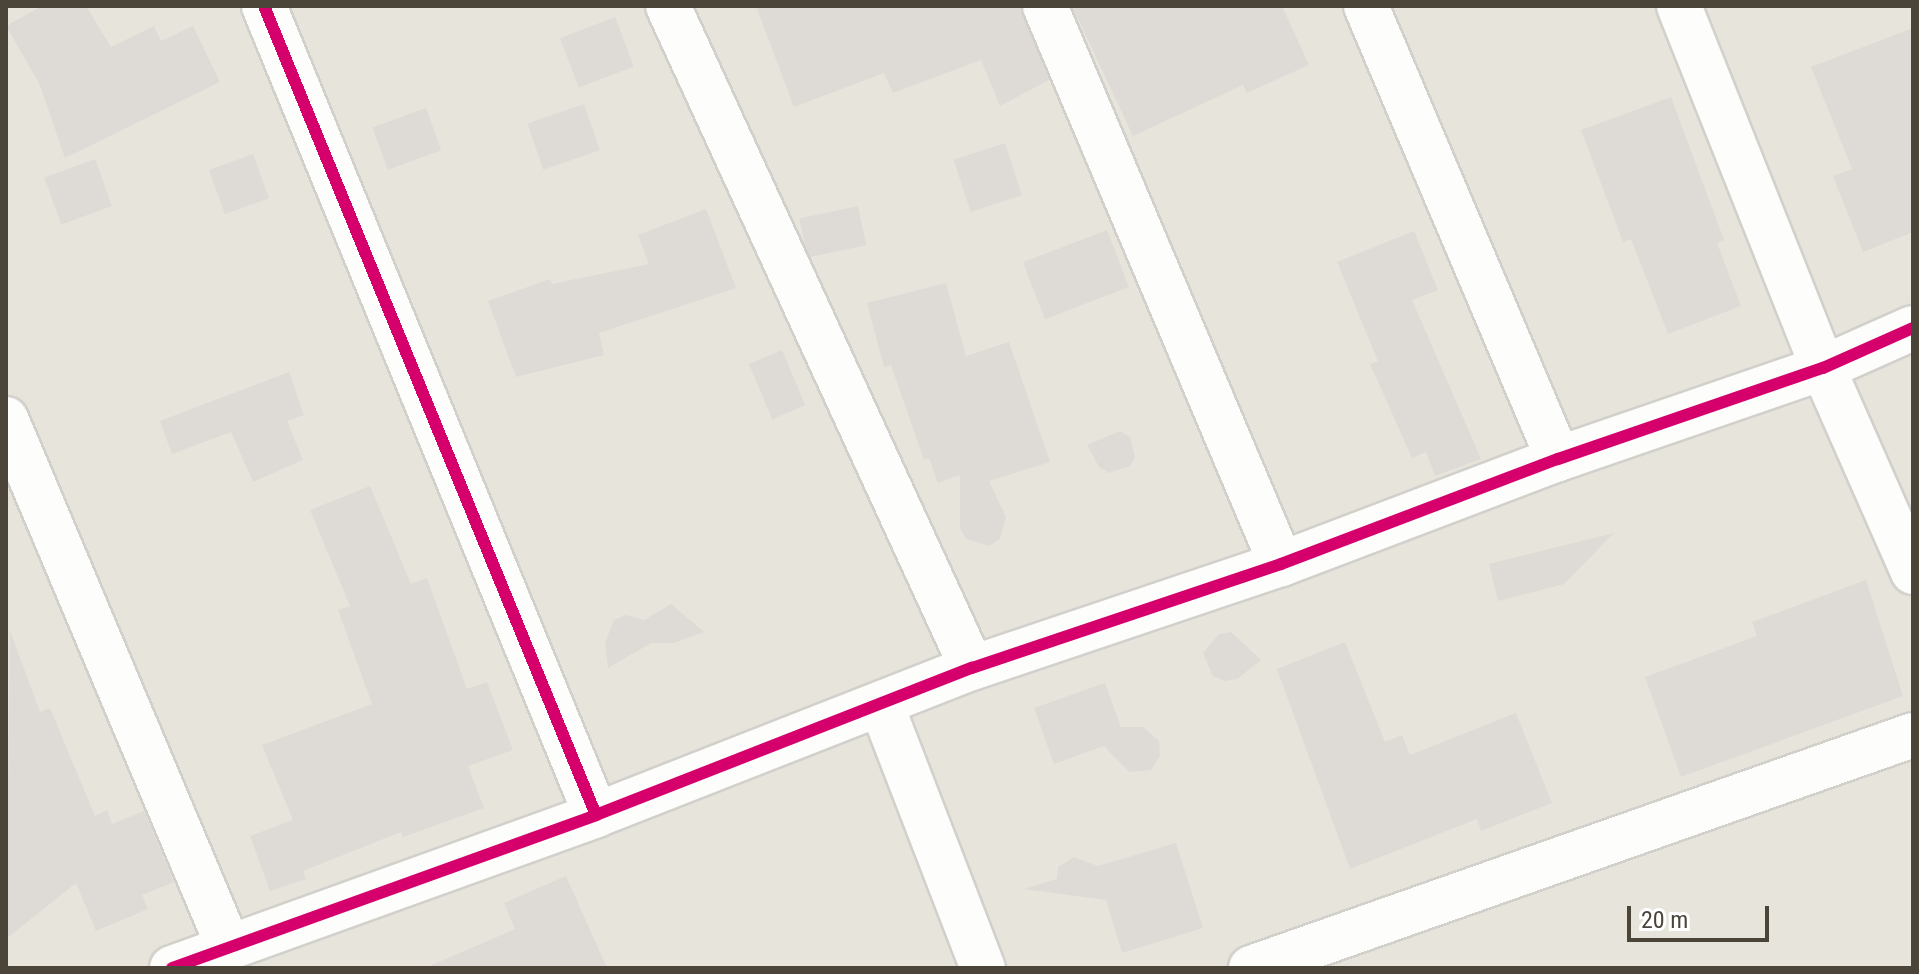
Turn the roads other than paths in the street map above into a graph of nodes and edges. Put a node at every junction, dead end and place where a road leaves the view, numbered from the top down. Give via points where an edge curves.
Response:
1 (264, 6) edge
2 (668, 6) edge
3 (1045, 6) edge
4 (1366, 6) edge
5 (1679, 6) edge
6 (1913, 328) edge
7 (1823, 368) junction
8 (6, 419) edge
9 (1558, 459) junction
10 (18, 474) edge
11 (1281, 564) junction
12 (1913, 571) edge
13 (972, 668) junction
14 (881, 704) junction
15 (1913, 735) edge
16 (596, 815) junction
17 (229, 948) junction
18 (172, 968) edge
19 (983, 968) edge
20 (1251, 968) edge

1 - 16 street
2 - 13 street
3 - 11 street
4 - 9 street
5 - 7 street
6 - 7 street
7 - 9 street
7 - 12 street
8 - 10 street
9 - 11 street
10 - 17 street
11 - 13 street
13 - 14 street
14 - 16 street
14 - 19 street
15 - 20 street
16 - 17 street
17 - 18 street

